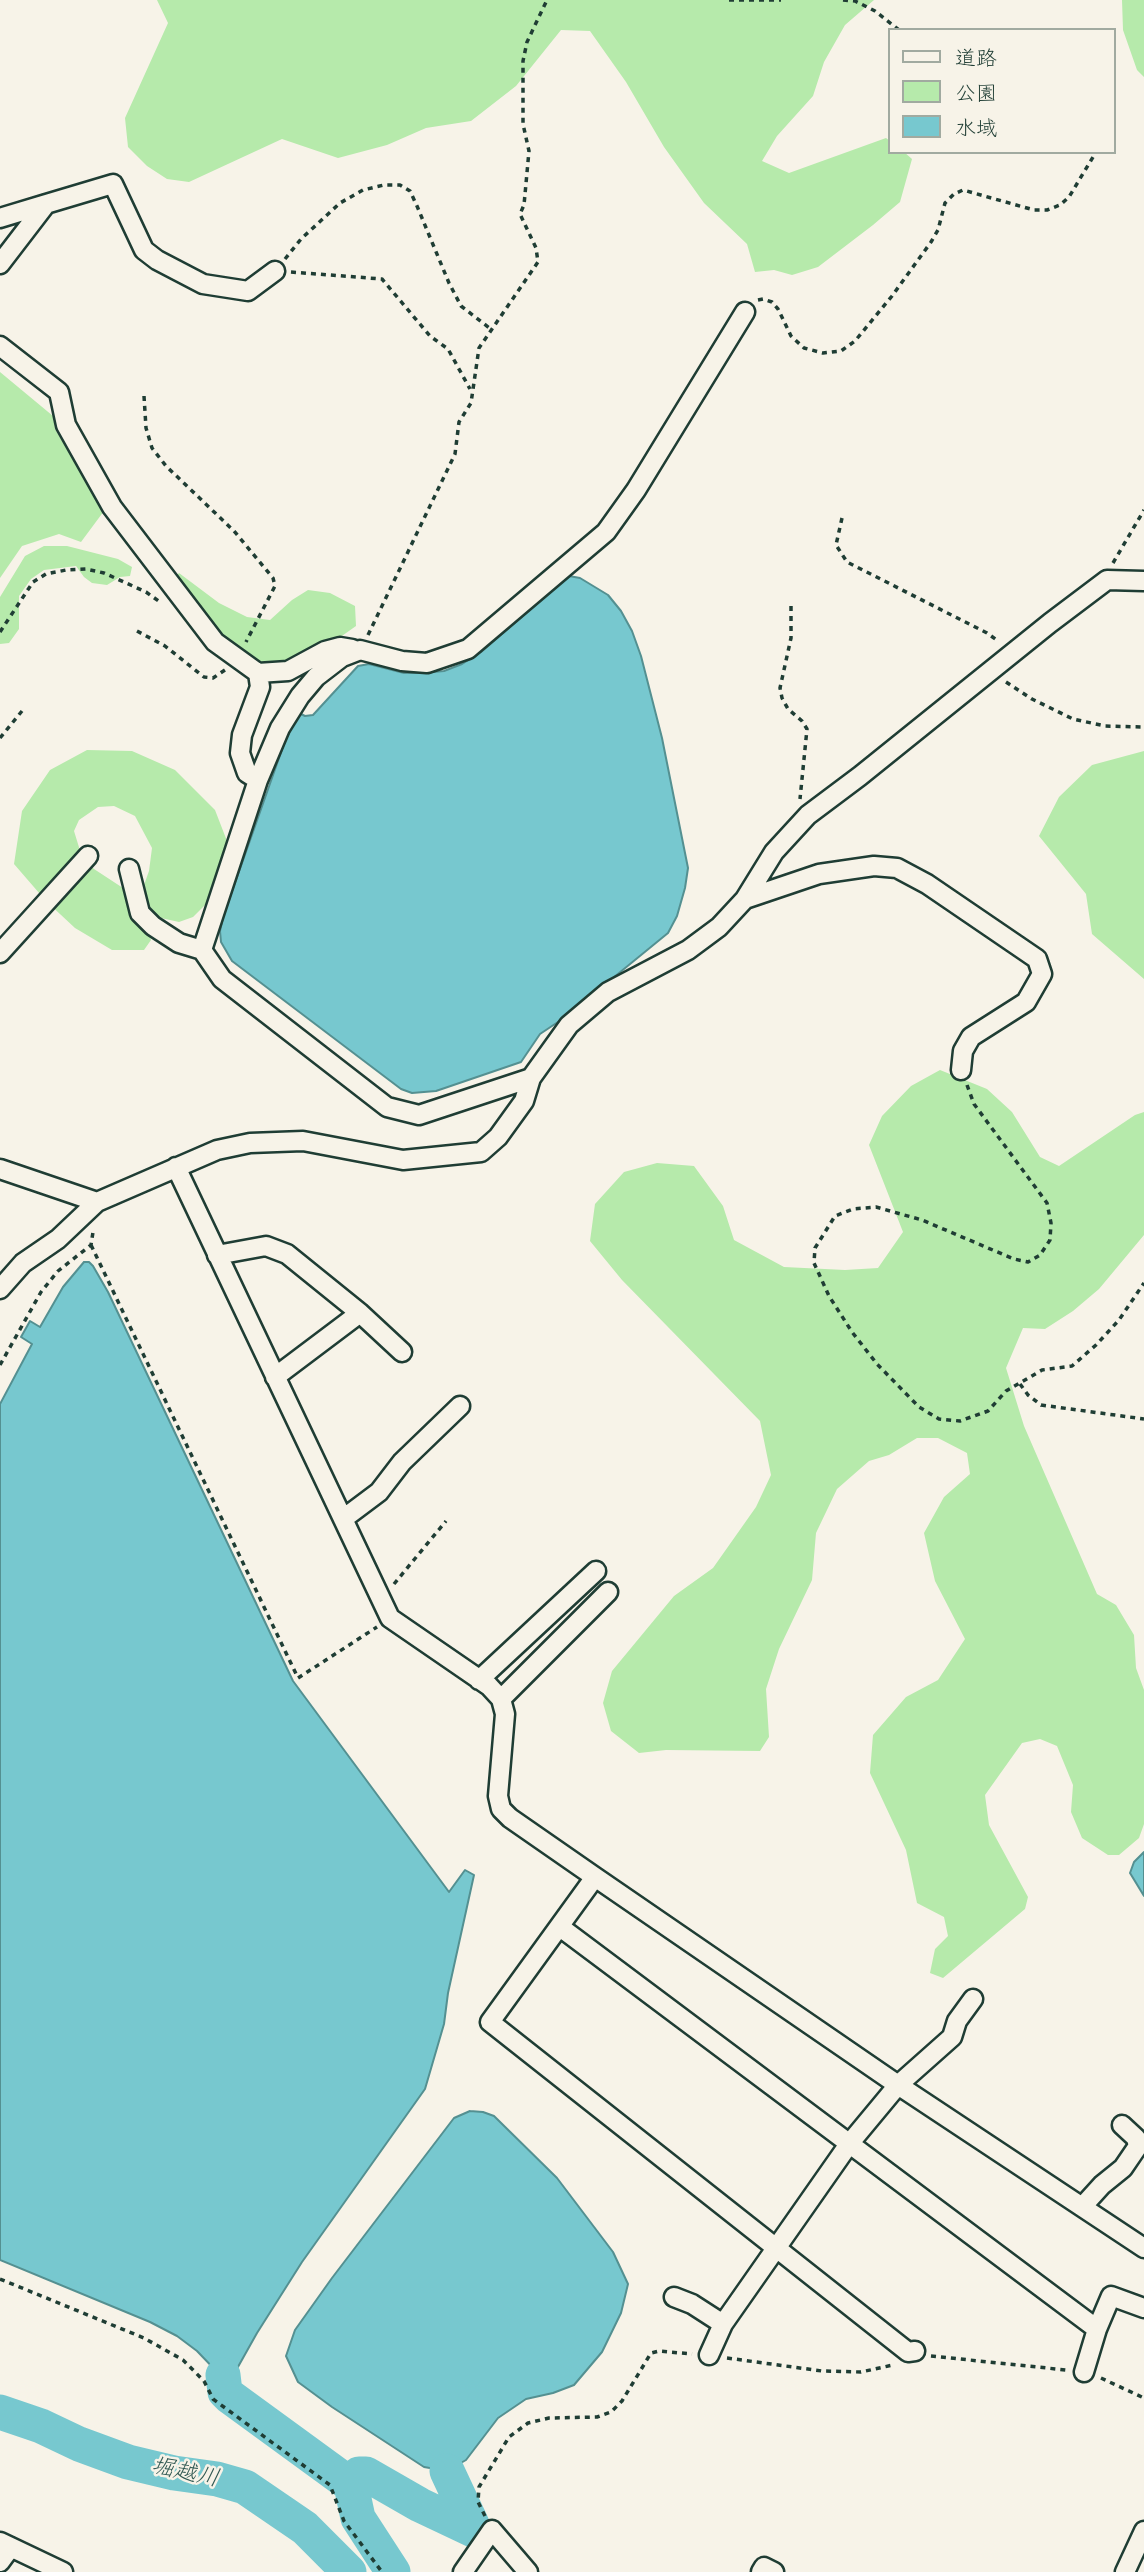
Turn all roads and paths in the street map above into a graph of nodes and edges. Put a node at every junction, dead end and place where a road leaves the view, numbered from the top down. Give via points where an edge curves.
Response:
1 (547, 0) edge
2 (729, 0) edge
3 (781, 0) edge
4 (843, 0) edge
5 (896, 28) edge
6 (1095, 154) edge
7 (46, 204) junction
8 (0, 218) edge
9 (0, 264) edge
10 (275, 271) junction
11 (745, 312) joint
12 (492, 330) junction
13 (0, 346) edge
14 (471, 390) junction
15 (144, 396) dead end
16 (1144, 510) edge
17 (842, 518) dead end
18 (1107, 580) junction
19 (1144, 581) edge
20 (166, 606) dead end
21 (791, 606) dead end
22 (136, 631) dead end
23 (0, 632) edge
24 (359, 650) junction
25 (1010, 655) junction
26 (236, 658) junction
27 (994, 668) junction
28 (258, 673) junction
29 (22, 712) dead end
30 (1144, 727) edge
31 (0, 738) edge
32 (258, 780) junction
33 (807, 815) junction
34 (88, 856) dead end
35 (129, 869) dead end
36 (745, 899) junction
37 (202, 950) junction
38 (0, 953) edge
39 (961, 1070) joint
40 (531, 1078) junction
41 (176, 1167) junction
42 (0, 1169) edge
43 (97, 1202) junction
44 (90, 1245) junction
45 (218, 1255) junction
46 (1144, 1283) edge
47 (0, 1289) edge
48 (360, 1313) junction
49 (402, 1352) dead end
50 (0, 1365) edge
51 (275, 1377) junction
52 (1020, 1383) junction
53 (460, 1406) dead end
54 (1144, 1419) edge
55 (343, 1519) junction
56 (446, 1521) dead end
57 (596, 1572) dead end
58 (608, 1592) dead end
59 (381, 1600) junction
60 (390, 1618) junction
61 (479, 1680) junction
62 (501, 1699) junction
63 (595, 1877) junction
64 (560, 1927) junction
65 (973, 1999) dead end
66 (898, 2084) junction
67 (1122, 2124) dead end
68 (849, 2144) junction
69 (1082, 2207) junction
70 (775, 2248) junction
71 (1144, 2248) edge
72 (0, 2279) edge
73 (674, 2297) dead end
74 (1144, 2308) edge
75 (723, 2324) junction
76 (1097, 2329) junction
77 (921, 2353) joint
78 (709, 2356) junction
79 (894, 2364) dead end
80 (1084, 2372) junction
81 (1144, 2398) edge
82 (492, 2530) junction
83 (1144, 2530) edge
84 (6, 2544) edge
85 (0, 2562) edge
86 (63, 2572) edge
87 (382, 2572) edge
88 (463, 2572) edge
89 (528, 2572) edge
90 (761, 2572) edge
91 (774, 2572) edge
92 (1125, 2572) edge

1 - 12 path via 523,61 523,124 529,151 520,214 538,262
2 - 3 path
4 - 5 path via 856,1
6 - 11 path via 1069,197 1047,209 1034,211 963,190 954,194 945,203 934,236 892,296 841,351 823,354 804,348 791,337 772,302 752,303
7 - 8 street
7 - 9 street
7 - 10 street via 113,184 144,250 157,260 203,284 248,291
10 - 12 path via 340,203 363,190 400,185 410,191 418,206 461,306
10 - 14 path via 382,279 430,337 448,349
11 - 24 street via 606,532 468,649 427,663
12 - 14 path via 480,348
13 - 26 street via 59,392 66,425 112,507 215,642
14 - 24 path via 471,403 459,422 455,454
15 - 26 path via 152,448 273,578 275,586
16 - 18 path
17 - 25 path via 836,545 847,562 987,633
18 - 19 street
18 - 25 street
20 - 23 path via 104,573 66,570 33,582
21 - 33 path via 791,638 780,688 788,709 807,729 799,803
22 - 26 path via 165,646 204,677 222,674
24 - 28 street via 340,647 288,671
24 - 32 street via 331,664 300,696 280,728
25 - 27 street
26 - 28 street
27 - 30 path via 1031,699 1073,719
27 - 33 street
28 - 32 street via 260,687 240,753 247,773
29 - 31 path
32 - 37 street
33 - 36 street via 774,852
34 - 38 street
35 - 37 street via 141,913 179,943
36 - 39 street via 819,874 874,866 897,869 927,884 1037,959 1042,974 1026,1002 971,1037 963,1051
36 - 40 street via 719,927 688,950 608,992 569,1025
37 - 40 street via 222,979 387,1107 419,1115
39 - 52 path via 974,1104 1046,1203 1050,1240 1040,1255 1028,1262 1014,1259 922,1220 876,1207 835,1216 815,1248 814,1263 829,1296 877,1364 919,1407 939,1419 960,1420 988,1411
40 - 41 street via 524,1101 498,1138 481,1152 403,1160 303,1141 250,1143 217,1150
41 - 43 street
41 - 45 street
42 - 43 street
43 - 44 path
43 - 47 street via 58,1239 23,1263
44 - 50 path via 58,1271
44 - 60 path via 298,1678
45 - 48 street via 267,1246 287,1254
45 - 51 street
46 - 52 path via 1119,1320 1072,1366 1042,1370
48 - 49 street
48 - 51 street
51 - 55 street
52 - 54 path via 1041,1405
53 - 55 street via 402,1462 379,1492
55 - 59 street
56 - 59 path
57 - 61 street
58 - 62 street
59 - 60 street
60 - 61 street
61 - 62 street
62 - 63 street via 505,1714 498,1796 501,1809
63 - 64 street
63 - 66 street
64 - 68 street
64 - 70 street via 490,2022
65 - 66 street via 952,2037
66 - 68 street
66 - 69 street
67 - 69 street via 1139,2146
68 - 70 street
68 - 76 street
69 - 71 street
70 - 75 street
70 - 77 street via 908,2352
72 - 87 path via 144,2338 183,2360 204,2381 213,2399 330,2485 344,2521
73 - 75 street
74 - 76 street via 1111,2297
75 - 78 street
76 - 80 street
77 - 80 path
78 - 79 path via 822,2371 861,2372
78 - 82 path via 651,2353 611,2412 528,2423 509,2437 479,2487 478,2502
80 - 81 path
82 - 88 street
82 - 89 street
83 - 92 street
84 - 85 street
84 - 86 street
90 - 91 street via 764,2567

